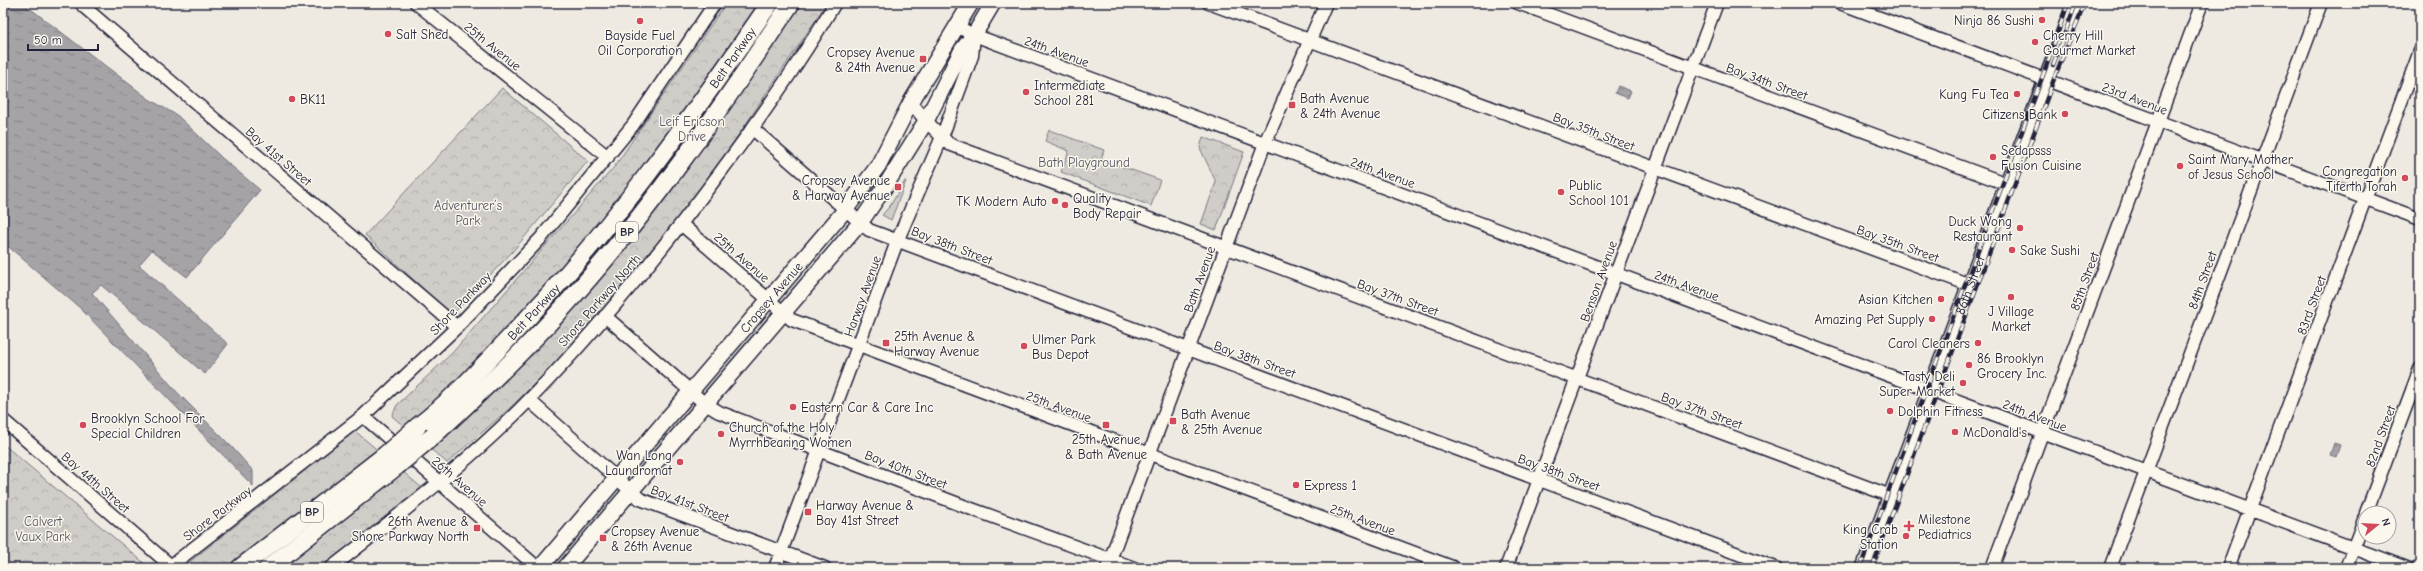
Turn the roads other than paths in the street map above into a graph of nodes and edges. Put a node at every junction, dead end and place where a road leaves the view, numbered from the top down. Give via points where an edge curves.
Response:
1 (416, 3) edge
2 (715, 3) edge
3 (770, 3) edge
4 (791, 3) edge
5 (835, 3) edge
6 (971, 3) edge
7 (993, 3) edge
8 (1210, 3) edge
9 (1326, 3) edge
10 (1518, 3) edge
11 (1717, 3) edge
12 (1840, 3) edge
13 (2075, 3) edge
14 (2202, 3) edge
15 (2321, 3) edge
16 (84, 6) dead end
17 (958, 27) junction
18 (974, 35) junction
19 (1309, 40) junction
20 (2420, 51) edge
21 (1692, 68) junction
22 (2046, 80) junction
23 (911, 102) junction
24 (926, 121) junction
25 (2158, 121) junction
26 (753, 129) junction
27 (942, 137) junction
28 (1265, 143) junction
29 (608, 157) junction
30 (2262, 160) junction
31 (1655, 169) junction
32 (2007, 184) junction
33 (2365, 199) junction
34 (846, 209) junction
35 (2420, 219) edge
36 (860, 222) junction
37 (682, 224) junction
38 (898, 240) junction
39 (1226, 248) junction
40 (1616, 274) junction
41 (1970, 285) junction
42 (770, 300) junction
43 (783, 312) junction
44 (606, 316) junction
45 (457, 327) junction
46 (858, 346) junction
47 (1188, 349) junction
48 (2420, 369) edge
49 (1576, 379) junction
50 (691, 390) junction
51 (1931, 391) junction
52 (529, 400) junction
53 (704, 403) junction
54 (363, 416) junction
55 (3, 420) edge
56 (2042, 432) junction
57 (819, 451) junction
58 (1149, 454) junction
59 (390, 461) junction
60 (2146, 471) junction
61 (618, 478) junction
62 (1539, 480) junction
63 (440, 482) junction
64 (631, 490) junction
65 (1891, 496) junction
66 (2369, 505) edge
67 (2249, 509) junction
68 (2357, 537) edge
69 (2353, 548) junction
70 (782, 552) junction
71 (1108, 563) edge
72 (170, 567) edge
73 (240, 568) edge
74 (268, 568) edge
75 (331, 568) edge
76 (539, 568) edge
77 (565, 568) edge
78 (775, 568) edge
79 (825, 568) edge
80 (1134, 568) edge
81 (1455, 568) edge
82 (1506, 568) edge
83 (1776, 568) edge
84 (1864, 568) edge
85 (1992, 568) edge
86 (2110, 568) edge
87 (2228, 568) edge
88 (2346, 568) edge
89 (2407, 568) edge

1 - 29 street, 25th Avenue
2 - 29 street, Shore Parkway via 633,125
3 - 59 highway, Belt Parkway / BP, bridge via 664,154 583,258 499,349 417,427
4 - 59 highway, Belt Parkway / BP, bridge via 726,101 604,261 560,311 433,436
5 - 26 street, Shore Parkway North
6 - 17 main road, Cropsey Avenue
7 - 18 main road, Cropsey Avenue
8 - 19 street, Bay 35th Street
9 - 19 street, Bath Avenue
10 - 21 street, Bay 34th Street
11 - 21 street, Benson Avenue
12 - 22 street, 23rd Avenue
13 - 22 main road, 86th Street
14 - 25 street, 85th Street
15 - 30 street, 84th Street
16 - 45 street, Bay 41st Street
17 - 18 street, 24th Avenue
17 - 23 main road, Cropsey Avenue
18 - 24 main road, Cropsey Avenue via 962,50
18 - 27 street, Harway Avenue via 972,56
18 - 28 street, 24th Avenue
19 - 28 street, Bath Avenue
19 - 31 street, Bay 35th Street
20 - 33 street, 83rd Street
21 - 31 street, Benson Avenue
21 - 32 street, Bay 34th Street
22 - 25 street, 23rd Avenue
22 - 32 main road, 86th Street
23 - 24 street, Bay 37th Street
23 - 34 main road, Cropsey Avenue via 878,166
24 - 27 street, Bay 37th Street
24 - 36 main road, Cropsey Avenue
25 - 30 street, 23rd Avenue
25 - 56 street, 85th Street
26 - 34 street, Bay 38th Street
26 - 37 street, Shore Parkway North
27 - 38 street, Harway Avenue
27 - 39 street, Bay 37th Street via 949,144
28 - 39 street, Bath Avenue
28 - 40 street, 24th Avenue
29 - 45 street, Shore Parkway via 541,238
30 - 33 street, 23rd Avenue
30 - 60 street, 84th Street
31 - 40 street, Benson Avenue
31 - 41 street, Bay 35th Street
32 - 41 main road, 86th Street
33 - 35 street, 23rd Avenue
33 - 67 street, 83rd Street
34 - 36 street, Bay 38th Street
34 - 42 main road, Cropsey Avenue
36 - 38 street, Bay 38th Street via 869,230
36 - 43 main road, Cropsey Avenue
37 - 42 street, 25th Avenue
37 - 44 street, Shore Parkway North
38 - 46 street, Harway Avenue
38 - 47 street, Bay 38th Street
39 - 47 street, Bath Avenue
39 - 49 street, Bay 37th Street
40 - 49 street, Benson Avenue
40 - 51 street, 24th Avenue
41 - 51 main road, 86th Street
42 - 43 street, 25th Avenue
42 - 50 main road, Cropsey Avenue
43 - 46 street, 25th Avenue via 792,320
43 - 53 main road, Cropsey Avenue
44 - 50 street, Bay 40th Street
44 - 52 street, Shore Parkway North
45 - 54 street, Shore Parkway
46 - 57 street, Harway Avenue
46 - 58 street, 25th Avenue
47 - 58 street, Bath Avenue
47 - 62 street, Bay 38th Street
48 - 66 street, 82nd Street
49 - 62 street, Benson Avenue
49 - 65 street, Bay 37th Street
50 - 53 street, Bay 40th Street
50 - 61 main road, Cropsey Avenue
51 - 56 street, 24th Avenue
51 - 65 main road, 86th Street
52 - 61 street, Bay 41st Street
52 - 63 street, Shore Parkway North
53 - 57 street, Bay 40th Street via 719,412
53 - 64 main road, Cropsey Avenue
54 - 63 street, 26th Avenue
54 - 72 street, Shore Parkway
55 - 72 street, Bay 44th Street
56 - 60 street, 24th Avenue
56 - 85 street, 85th Street
57 - 70 street, Harway Avenue
57 - 71 street, Bay 40th Street
58 - 71 street, Bath Avenue
58 - 81 street, 25th Avenue
59 - 73 highway, Belt Parkway / BP
59 - 74 highway, Belt Parkway / BP
60 - 67 street, 24th Avenue
60 - 86 street, 84th Street
61 - 64 street, Bay 41st Street
61 - 76 main road, Cropsey Avenue
62 - 82 street, Benson Avenue
62 - 83 street, Bay 38th Street
63 - 75 street, Shore Parkway North
63 - 76 street, 26th Avenue
64 - 70 street, Bay 41st Street via 640,499
64 - 77 main road, Cropsey Avenue
65 - 84 main road, 86th Street
67 - 69 street, 24th Avenue
67 - 87 street, 83rd Street
68 - 69 street
69 - 88 street
69 - 89 street, 24th Avenue
70 - 78 street, Harway Avenue
70 - 79 street, Bay 41st Street
71 - 80 street, Bay 40th Street

